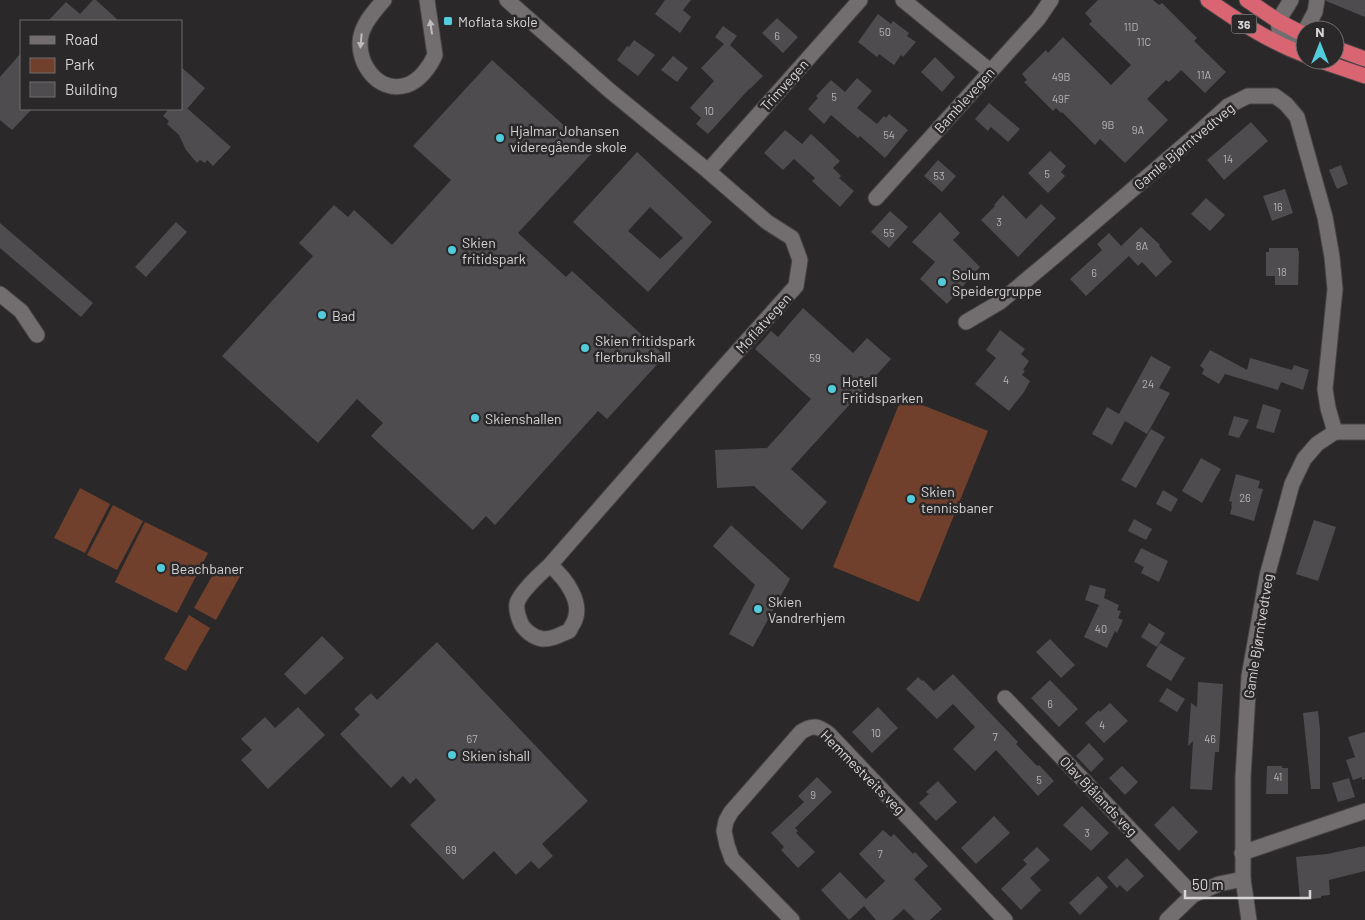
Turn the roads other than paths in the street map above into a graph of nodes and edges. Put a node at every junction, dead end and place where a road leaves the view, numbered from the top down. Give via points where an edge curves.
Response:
1 (384, 0) edge
2 (427, 0) edge
3 (506, 0) edge
4 (860, 0) edge
5 (903, 0) edge
6 (1051, 0) edge
7 (1208, 0) edge
8 (1247, 0) edge
9 (1291, 0) edge
10 (1316, 0) edge
11 (1311, 20) edge
12 (1278, 21) junction
13 (1295, 30) edge
14 (1295, 38) edge
15 (1281, 44) junction
16 (1295, 50) edge
17 (1345, 52) edge
18 (1365, 59) edge
19 (1345, 69) edge
20 (990, 71) junction
21 (1365, 76) edge
22 (708, 171) junction
23 (876, 198) dead end
24 (0, 294) edge
25 (966, 322) dead end
26 (37, 335) dead end
27 (1335, 432) junction
28 (1365, 432) edge
29 (550, 565) junction
30 (1006, 698) dead end
31 (1365, 811) edge
32 (1242, 853) junction
33 (1243, 879) junction
34 (1193, 895) junction
35 (792, 920) edge
36 (1005, 920) edge
37 (1167, 920) edge
38 (1249, 920) edge

1 -> 2 street via 362,31 361,55 376,79 382,84 398,86 411,84 435,55
3 - 22 street, Moflatvegen
4 - 22 street, Trimvegen
5 - 20 street
6 - 20 street, Bamblevegen via 1038,19
7 - 15 highway, 36
8 - 12 highway, 36
9 - 12 street
10 - 11 street
12 - 13 highway, 36
12 - 15 street
14 - 15 street
15 - 16 highway, 36
17 - 18 highway
19 - 21 highway
20 - 23 street, Bamblevegen
22 - 29 street, Moflatvegen via 767,222 792,238 800,260 796,286
24 - 26 street via 21,311
25 - 27 street, Gamle Bjørntvedtveg via 1000,302 1228,106 1248,96 1275,96 1297,117 1328,233 1334,289 1325,389
27 - 28 street
27 - 32 street, Gamle Bjørntvedtveg via 1317,444 1304,459 1292,484 1267,576 1249,676
29 - 29 street, Moflatvegen via 517,602 521,625 542,639 569,631 577,611 569,588
30 - 34 street, Olav Bjålands veg
31 - 32 street
32 - 33 street, Gamle Bjørntvedtveg
33 - 34 street via 1219,884
33 - 38 street, Gamle Bjørntvedtveg
34 - 37 street
35 - 36 street, Hemmestveits veg via 732,859 724,831 730,812 801,732 815,726 829,734

